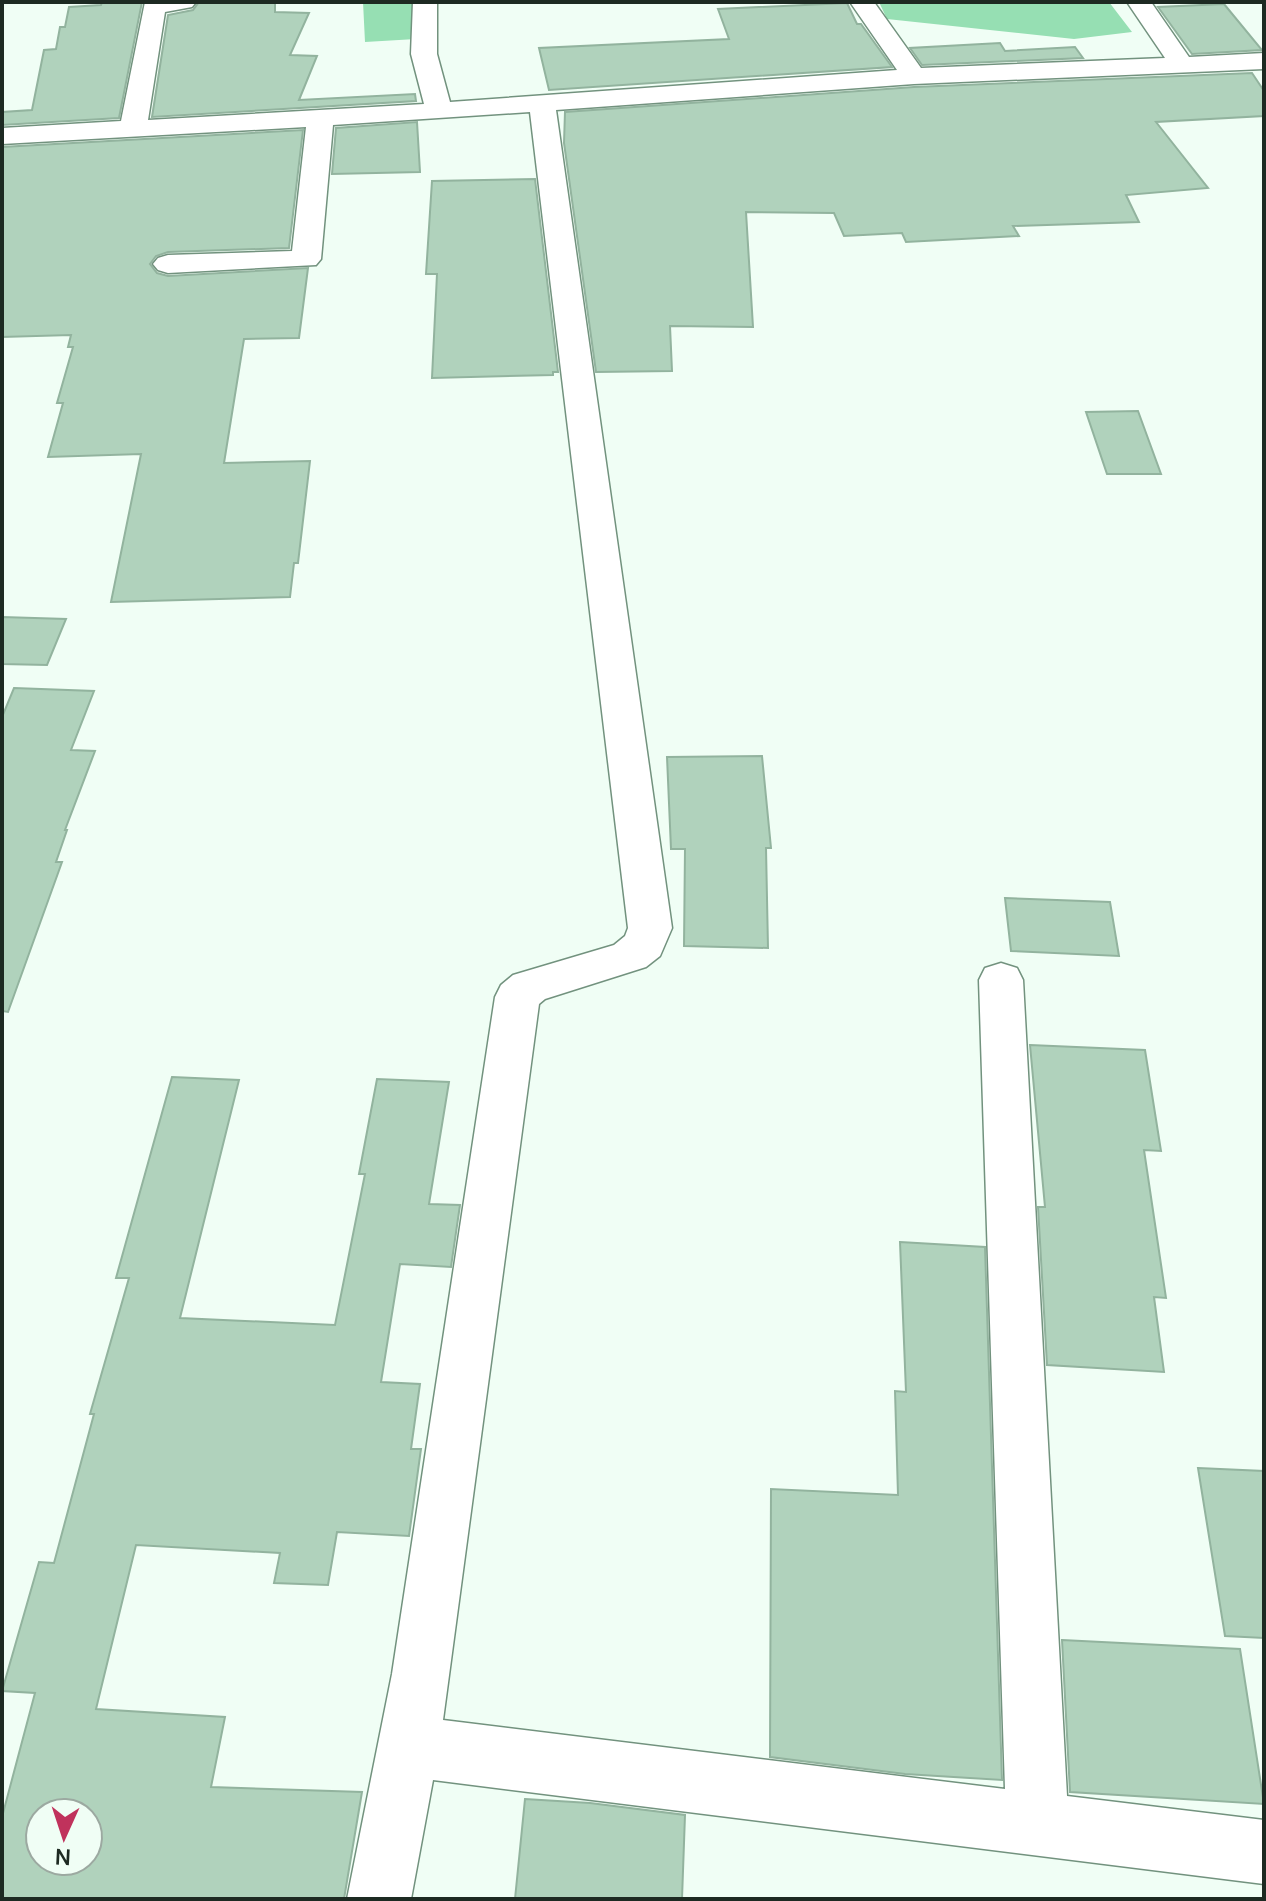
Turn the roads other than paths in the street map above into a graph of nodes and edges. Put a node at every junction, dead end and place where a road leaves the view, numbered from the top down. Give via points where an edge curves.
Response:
1 (184, 2) edge
2 (425, 2) edge
3 (862, 2) edge
4 (1139, 2) edge
5 (1264, 61) edge
6 (1181, 63) junction
7 (914, 76) junction
8 (542, 103) junction
9 (439, 111) junction
10 (320, 118) junction
11 (133, 129) junction
12 (2, 136) edge
13 (168, 264) dead end
14 (1001, 980) dead end
15 (408, 1746) junction
16 (1037, 1824) junction
17 (1264, 1852) edge
18 (381, 1881) edge

1 - 11 street via 154,6
2 - 9 street via 424,54
3 - 7 street
4 - 6 street
5 - 6 street
6 - 7 street
7 - 8 street
8 - 9 street
8 - 15 street via 650,928 644,945 630,956 529,987 517,997
9 - 10 street
10 - 11 street
10 - 13 street via 306,259
11 - 12 street
14 - 16 street
15 - 16 street
15 - 18 street
16 - 17 street

